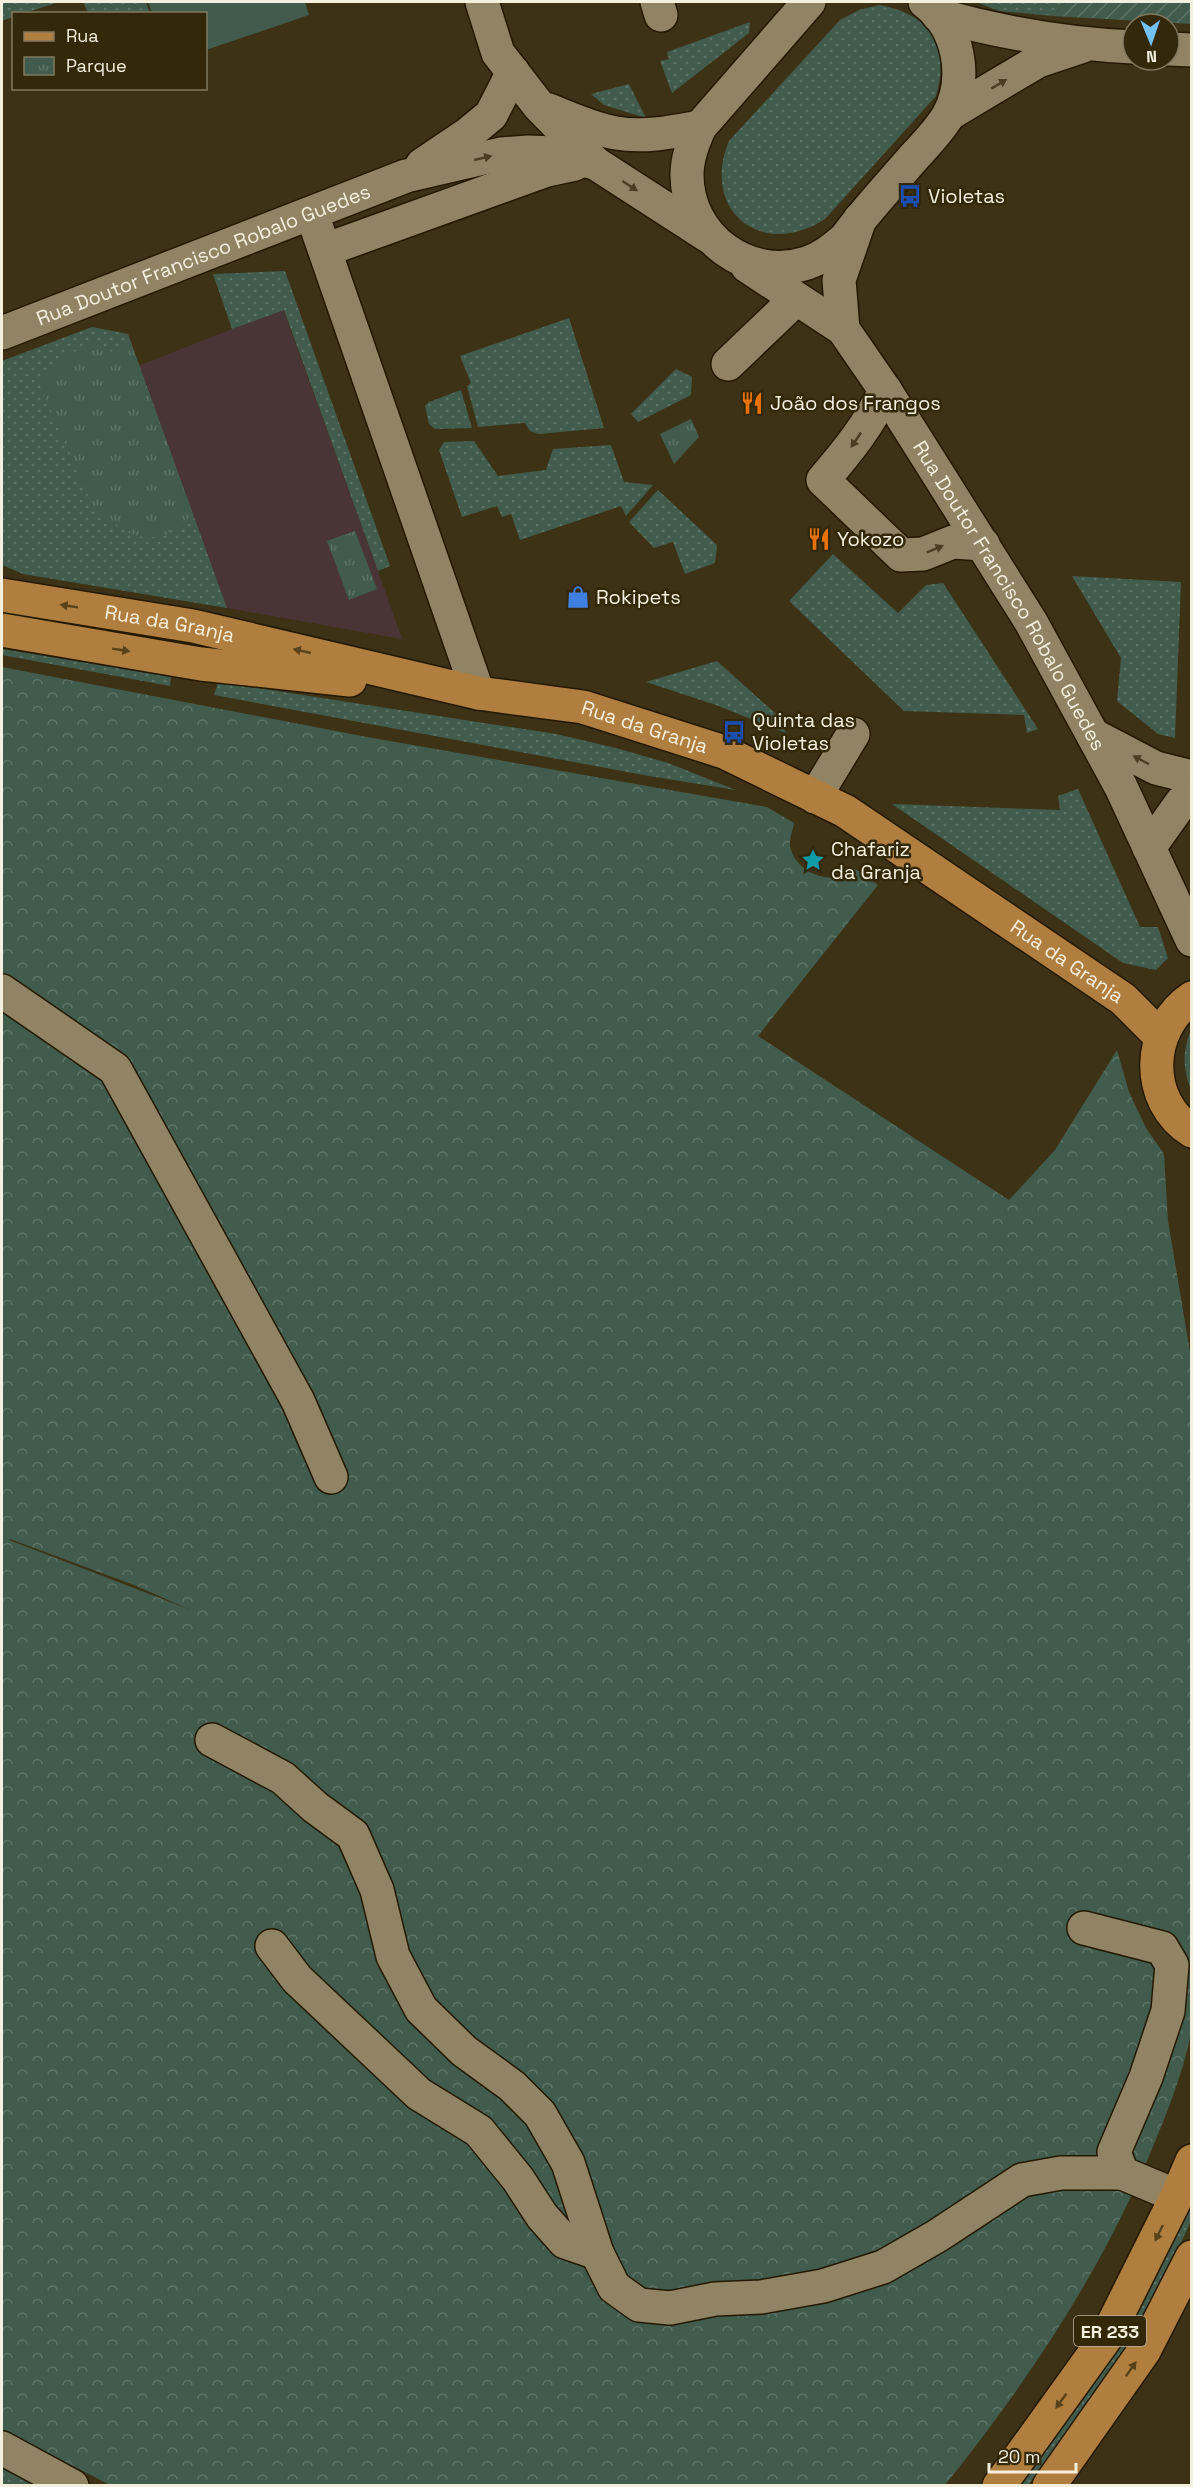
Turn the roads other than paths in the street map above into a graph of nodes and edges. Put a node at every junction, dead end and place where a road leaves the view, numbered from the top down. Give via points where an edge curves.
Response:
1 (482, 2) edge
2 (809, 2) edge
3 (932, 8) edge
4 (1088, 45) junction
5 (1121, 46) edge
6 (513, 72) junction
7 (539, 106) junction
8 (949, 114) junction
9 (700, 128) junction
10 (595, 163) junction
11 (406, 176) junction
12 (312, 214) junction
13 (860, 219) junction
14 (709, 237) junction
15 (325, 250) junction
16 (736, 258) junction
17 (796, 299) junction
18 (843, 329) junction
19 (2, 333) edge
20 (728, 364) dead end
21 (885, 390) junction
22 (983, 544) junction
23 (2, 595) edge
24 (2, 630) edge
25 (440, 685) junction
26 (478, 693) junction
27 (853, 734) dead end
28 (1093, 735) junction
29 (1191, 777) edge
30 (815, 797) junction
31 (1191, 798) edge
32 (1149, 848) junction
33 (1191, 940) edge
34 (2, 992) edge
35 (1123, 999) junction
36 (1185, 1003) edge
37 (1161, 1037) junction
38 (1189, 1133) edge
39 (331, 1477) dead end
40 (212, 1740) dead end
41 (1084, 1928) dead end
42 (272, 1946) dead end
43 (1191, 2161) edge
44 (1122, 2173) junction
45 (1177, 2196) junction
46 (597, 2253) junction
47 (1191, 2257) edge
48 (2, 2448) edge
49 (72, 2486) edge
50 (999, 2486) edge
51 (1049, 2486) edge

1 - 6 street via 498,53
2 - 9 street
3 - 4 street via 980,27
3 - 8 street via 951,34 959,59 958,87
4 - 5 street
8 -> 4 street via 1038,61
6 - 7 street
6 - 11 street, Rua Doutor Francisco Robalo Guedes via 491,115
7 - 9 street via 617,133 653,134
7 - 10 street
8 - 13 street
9 - 14 street via 690,149 687,191
11 -> 10 street, Rua Doutor Francisco Robalo Guedes via 501,154 528,152 555,153
10 -> 14 street
10 - 15 street via 547,170
11 - 12 street, Rua Doutor Francisco Robalo Guedes
12 - 15 street
12 - 19 street, Rua Doutor Francisco Robalo Guedes
13 - 16 street via 827,254 807,263 786,268 760,267
13 - 18 street, Rua Doutor Francisco Robalo Guedes via 839,280
14 - 16 street
15 - 26 street
16 - 17 street
17 - 18 street
17 - 20 street
18 - 21 street, Rua Doutor Francisco Robalo Guedes
21 - 22 street, Rua Doutor Francisco Robalo Guedes
21 -> 22 street via 876,411 823,480 901,555 923,554 953,542
22 - 28 street, Rua Doutor Francisco Robalo Guedes
25 -> 23 main road, Rua da Granja via 193,626
24 -> 25 main road, Rua da Granja via 201,664 381,683
25 - 26 main road, Rua da Granja
26 - 30 main road, Rua da Granja via 583,707 724,753
27 - 30 street
29 -> 28 street via 1156,768
28 - 32 street, Rua Doutor Francisco Robalo Guedes
30 - 35 main road, Rua da Granja via 845,811
31 - 32 street via 1181,803
32 - 33 street, Rua Doutor Francisco Robalo Guedes
34 - 39 street via 115,1069 297,1401
35 - 36 main road
35 - 37 main road, Rua da Granja
36 - 37 main road
37 - 38 main road via 1156,1061 1158,1085 1168,1107
40 - 46 street via 283,1778 353,1835 377,1890 393,1956 421,2010 540,2114 568,2163
41 - 44 street via 1162,1948 1172,1965 1168,2011 1146,2077 1114,2152
42 - 46 street via 297,1979 419,2094 478,2131 565,2242
43 - 45 main road, ER 233
44 - 45 street
44 - 46 street via 1061,2174 1022,2180 883,2267 823,2286 761,2297 715,2299 670,2308 639,2306 614,2287
45 -> 50 main road, ER 233 via 1107,2336
51 -> 47 main road, ER 233 via 1144,2351
48 - 49 street

